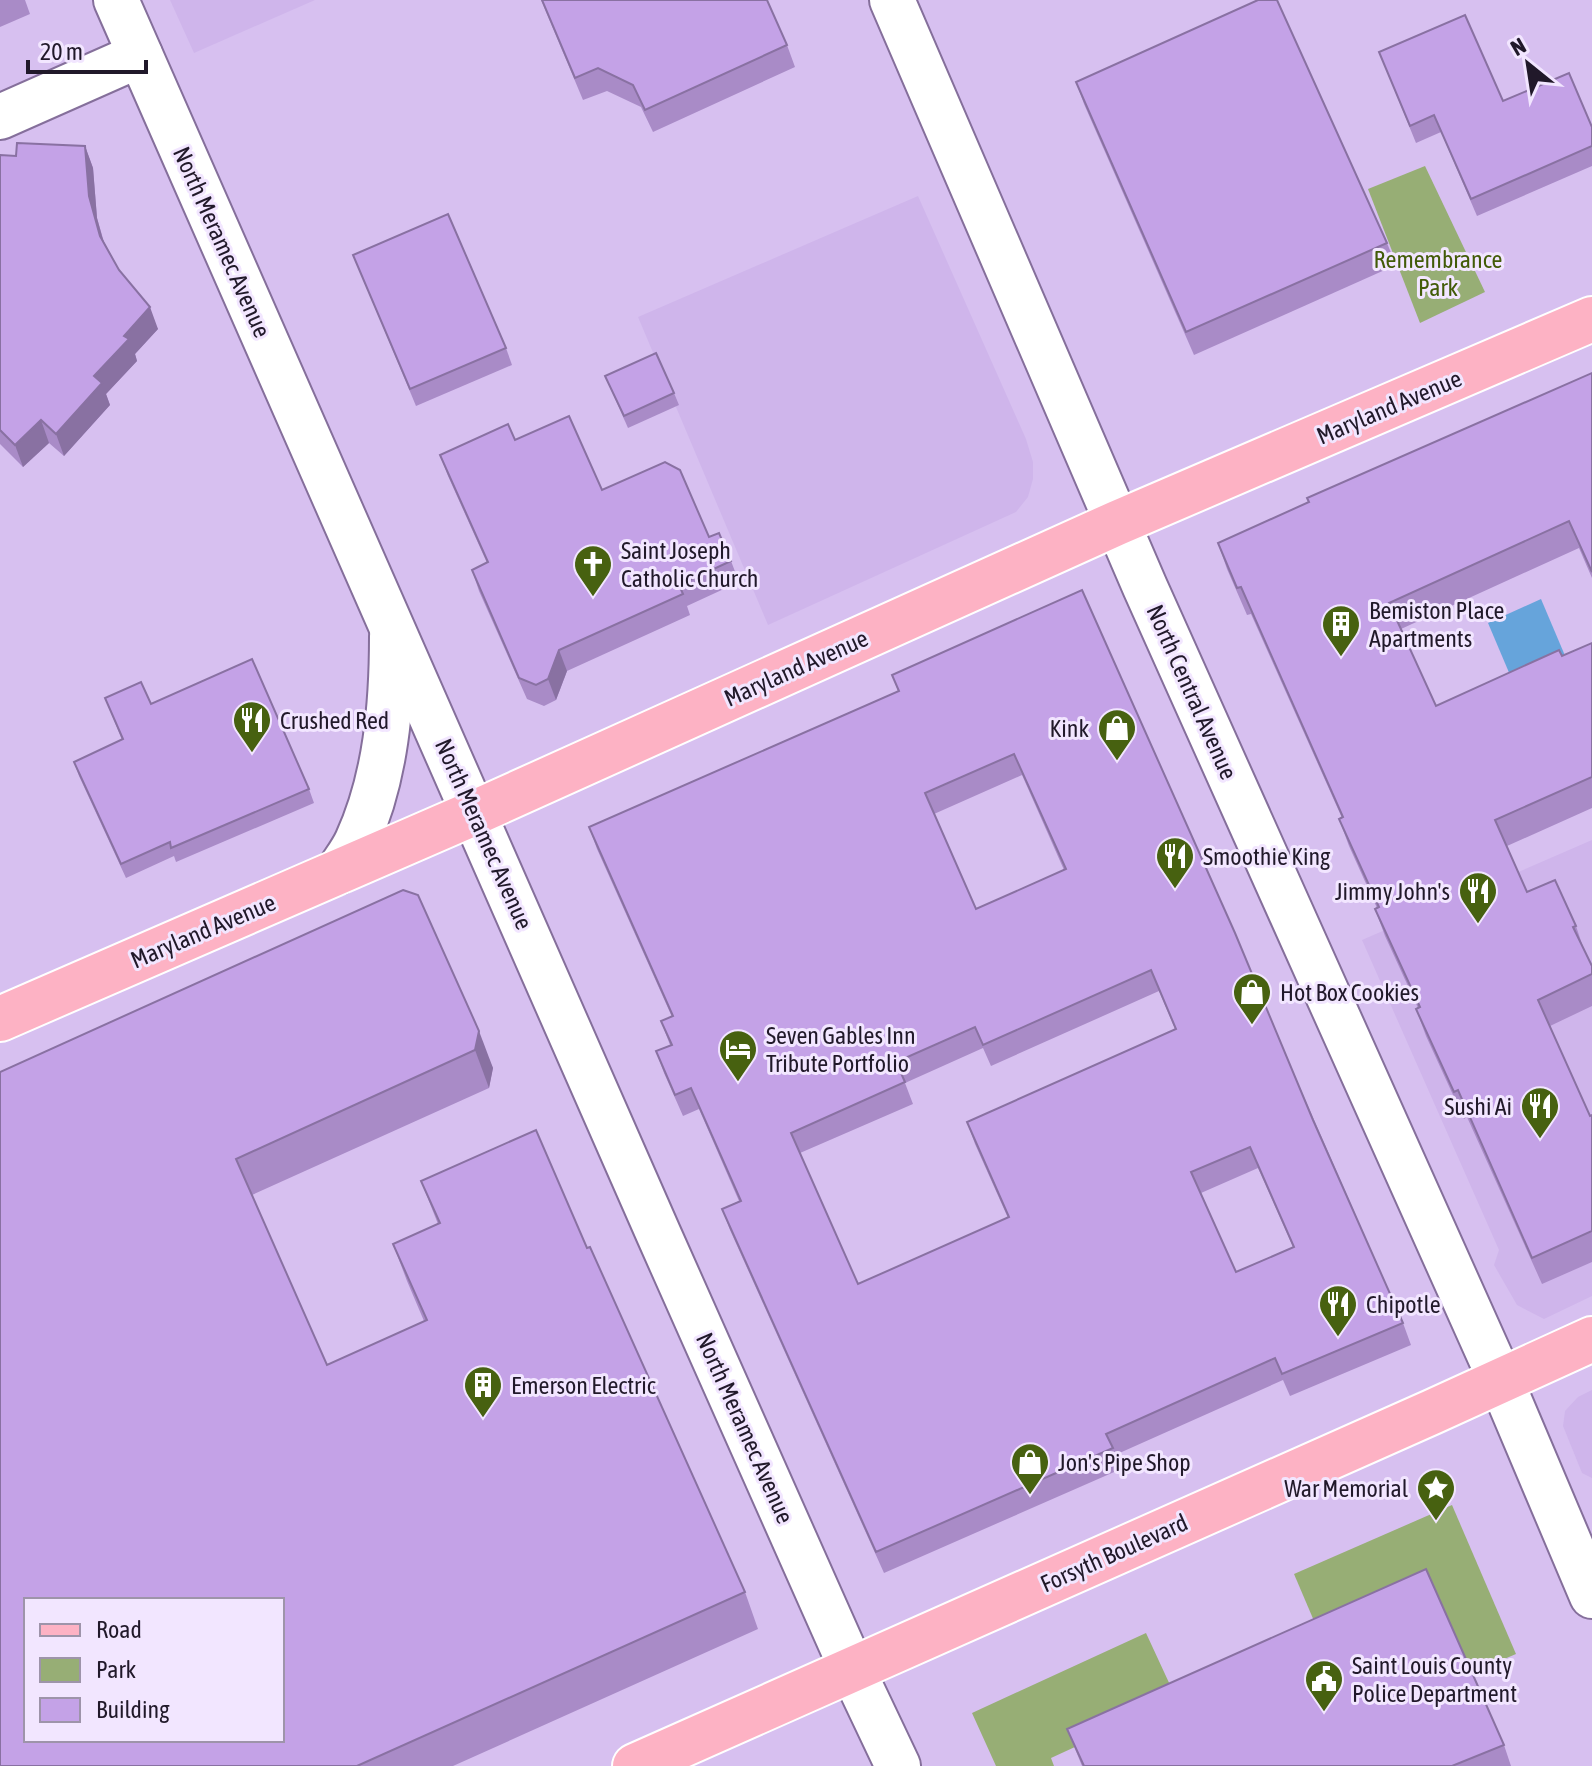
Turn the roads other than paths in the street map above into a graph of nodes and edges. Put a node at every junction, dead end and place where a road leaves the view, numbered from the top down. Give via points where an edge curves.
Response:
1 (116, 0) edge
2 (892, 0) edge
3 (140, 55) junction
4 (0, 117) edge
5 (1592, 319) edge
6 (1117, 523) junction
7 (392, 626) junction
8 (474, 813) junction
9 (338, 872) junction
10 (0, 1019) edge
11 (1592, 1339) edge
12 (1501, 1381) junction
13 (1592, 1596) edge
14 (852, 1669) junction
15 (635, 1766) edge
16 (898, 1766) edge

1 - 3 street, North Meramec Avenue
2 - 6 street, North Central Avenue
3 - 4 street
3 - 7 street, North Meramec Avenue
5 - 6 main road, Maryland Avenue
6 - 8 main road, Maryland Avenue
6 - 12 street, North Central Avenue
7 - 8 street, North Meramec Avenue
7 - 9 street via 392,674 378,778 356,844
8 - 9 main road, Maryland Avenue
8 - 14 street, North Meramec Avenue
9 - 10 main road, Maryland Avenue
11 - 12 main road, Forsyth Boulevard
12 - 13 street, North Central Avenue
12 - 14 main road, Forsyth Boulevard
14 - 15 main road, Forsyth Boulevard
14 - 16 street, North Meramec Avenue

